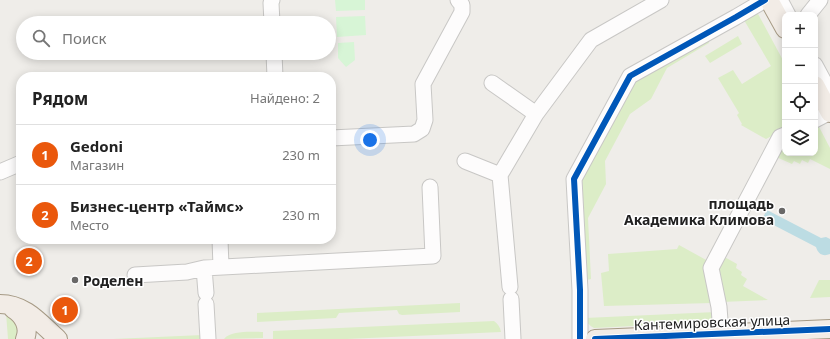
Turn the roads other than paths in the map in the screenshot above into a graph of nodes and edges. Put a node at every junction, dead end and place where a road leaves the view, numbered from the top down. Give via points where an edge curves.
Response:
1 (272, 0) edge
2 (458, 0) edge
3 (661, 0) edge
4 (766, 0) edge
5 (769, 0) edge
6 (780, 0) edge
7 (820, 0) edge
8 (786, 12) edge
9 (810, 12) edge
10 (272, 16) edge
11 (782, 24) edge
12 (274, 60) edge
13 (818, 71) edge
14 (275, 72) edge
15 (492, 83) dead end
16 (818, 90) edge
17 (830, 93) edge
18 (830, 112) edge
19 (536, 114) junction
20 (818, 118) edge
21 (782, 136) edge
22 (336, 138) edge
23 (465, 161) dead end
24 (16, 165) edge
25 (0, 172) edge
26 (500, 175) junction
27 (430, 187) dead end
28 (220, 244) edge
29 (221, 267) junction
30 (204, 268) junction
31 (135, 275) dead end
32 (3, 304) edge
33 (830, 329) edge
34 (721, 334) junction
35 (25, 339) edge
36 (58, 339) edge
37 (208, 339) edge
38 (513, 339) edge
39 (580, 339) edge
40 (595, 339) edge

1 - 10 street
2 - 22 street via 462,5 462,12 423,84 425,120 422,129 414,134
3 - 19 street via 592,40
4 - 39 street via 630,76 574,179
5 - 11 main road
6 - 8 street
7 - 9 street
12 - 14 street
13 - 17 street
15 - 19 street
16 - 18 main road
18 - 20 street
19 - 26 street
21 - 34 street via 711,268 719,307
23 - 26 street
24 - 25 street
26 - 38 street
27 - 29 street via 433,256
28 - 29 street
29 - 30 street
30 - 31 street via 187,272
30 - 37 street
32 - 35 main road via 19,313 23,319 27,335
32 - 36 main road via 22,308
33 - 34 main road, Кантемировская улица
34 - 40 main road, Кантемировская улица

